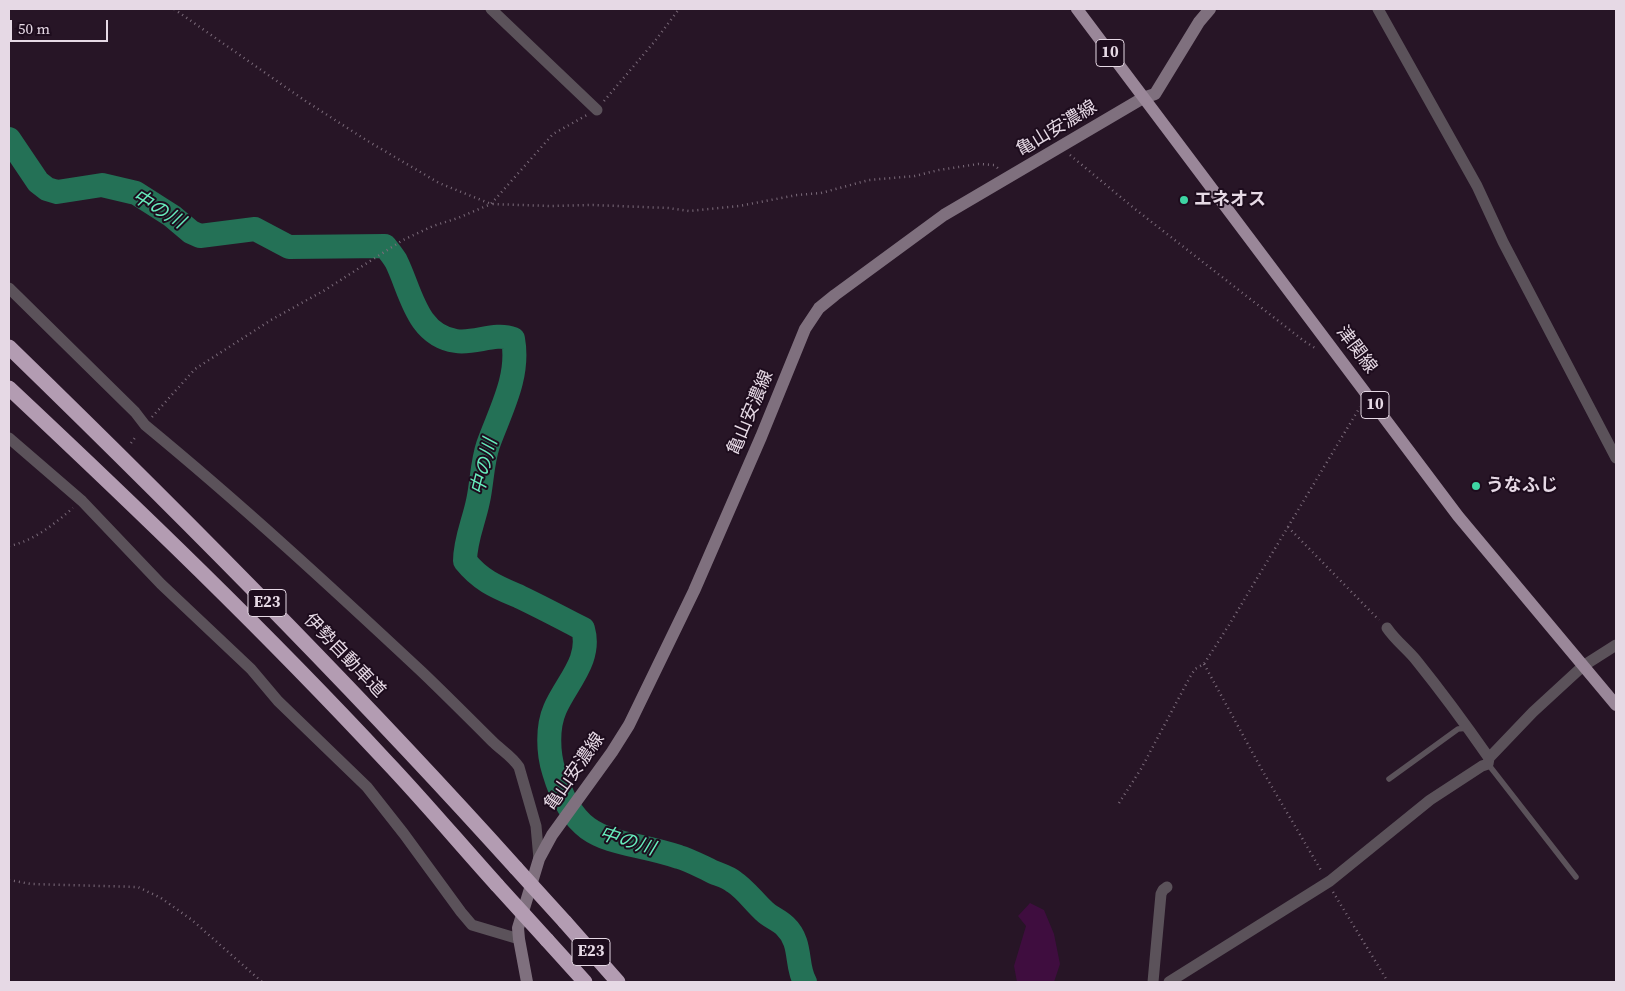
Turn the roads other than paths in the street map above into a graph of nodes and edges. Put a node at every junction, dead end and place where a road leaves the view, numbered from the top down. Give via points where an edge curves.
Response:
1 (491, 9) edge
2 (1077, 9) edge
3 (1210, 9) edge
4 (1378, 9) edge
5 (1143, 98) junction
6 (597, 110) road end
7 (9, 288) edge
8 (9, 347) edge
9 (9, 388) edge
10 (9, 438) edge
11 (1616, 458) edge
12 (1387, 628) road end
13 (1616, 645) edge
14 (1583, 666) junction
15 (1616, 705) edge
16 (1468, 728) junction
17 (1488, 761) junction
18 (1389, 780) dead end
19 (539, 858) junction
20 (1576, 877) dead end
21 (1168, 887) dead end
22 (518, 940) junction
23 (527, 982) edge
24 (584, 982) edge
25 (618, 982) edge
26 (1153, 982) edge
27 (1169, 982) edge

1 - 6 street
2 - 5 main road, 津関線 / 10
3 - 5 main road, 亀山安濃線 via 1155,94
4 - 11 street via 1477,186
5 - 14 main road, 津関線 / 10 via 1458,516
5 - 19 main road, 亀山安濃線 via 944,215 819,308 802,336 673,636 629,725
7 - 19 street via 145,425 238,502 514,760 519,767 536,826
8 - 25 highway, 伊勢自動車道 / E23, bridge via 314,651
9 - 24 highway, E23, bridge via 143,514 302,674 386,761
10 - 22 street via 82,501 161,584 251,669 278,701 367,787 472,924
12 - 16 street
13 - 14 street
14 - 15 main road, 津関線 / 10
14 - 17 street via 1533,712
16 - 17 street
16 - 18 lane via 1458,729
17 - 20 lane
17 - 27 street via 1430,800 1328,882
19 - 22 main road, 亀山安濃線 via 518,928
21 - 26 street via 1161,894
22 - 23 main road, 亀山安濃線

